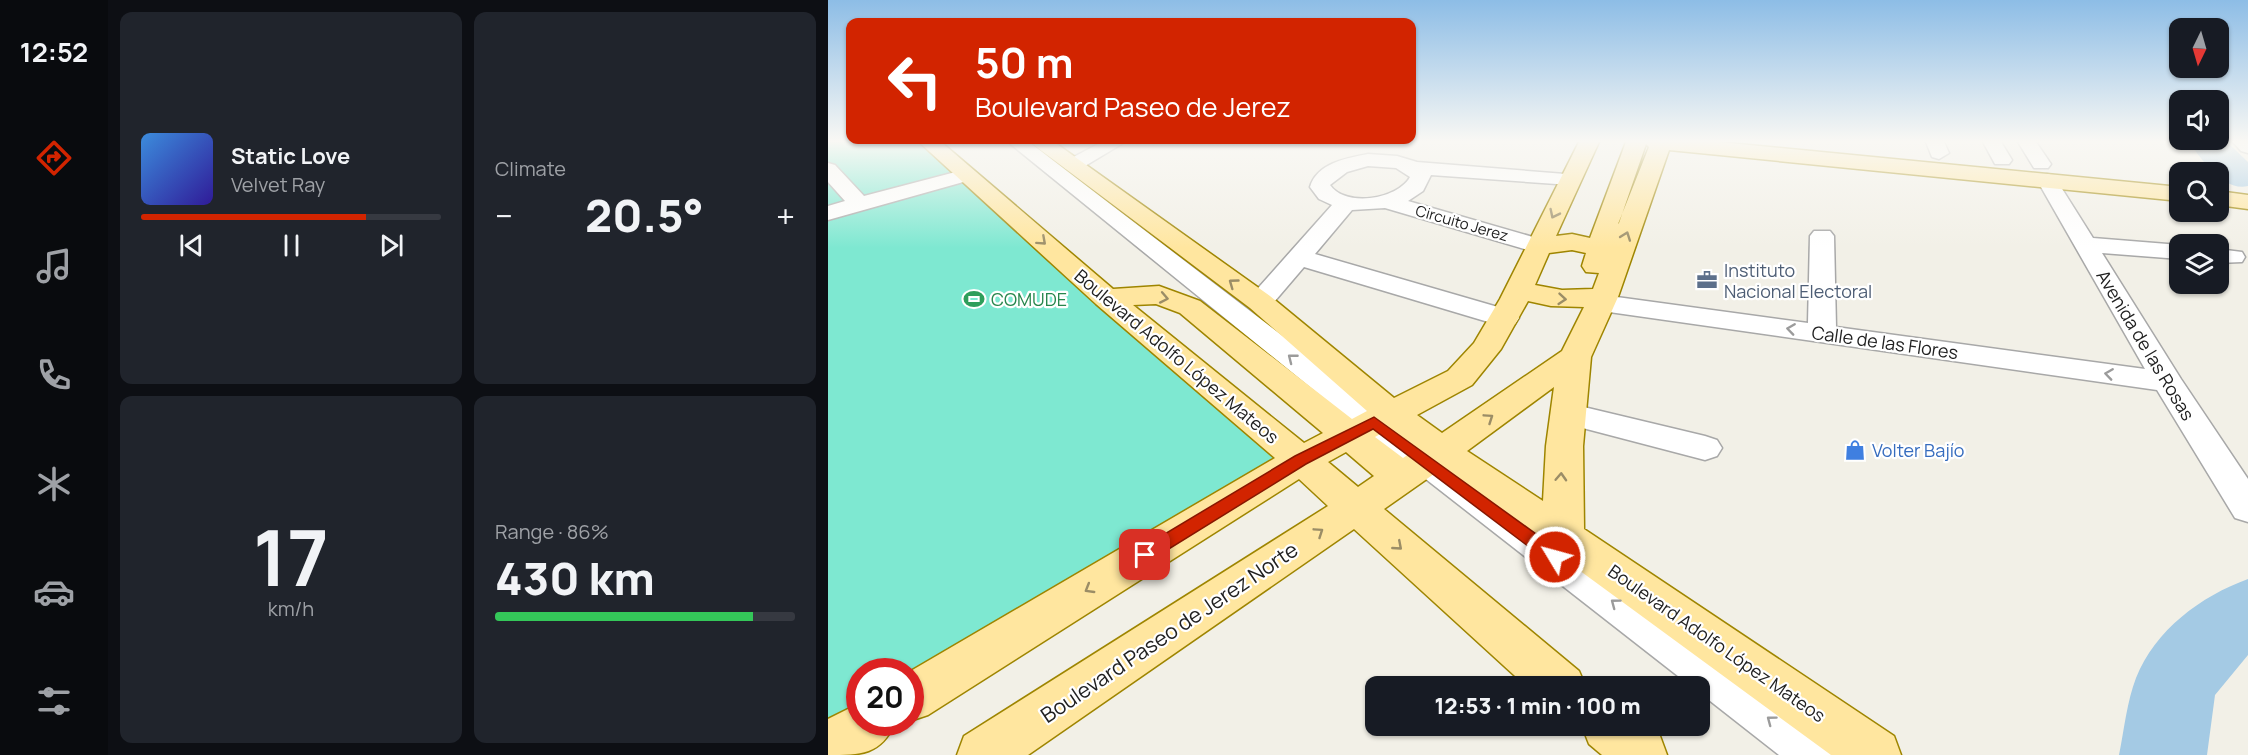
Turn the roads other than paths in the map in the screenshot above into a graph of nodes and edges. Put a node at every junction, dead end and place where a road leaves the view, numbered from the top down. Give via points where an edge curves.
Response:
1 (835, 177) edge
2 (962, 177) edge
3 (968, 177) edge
4 (1062, 177) edge
5 (1090, 177) edge
6 (1324, 177) edge
7 (1421, 177) edge
8 (1546, 177) edge
9 (1624, 177) edge
10 (1648, 177) edge
11 (2047, 177) edge
12 (2076, 177) edge
13 (1571, 179) joint
14 (2229, 182) edge
15 (2248, 184) edge
16 (2169, 192) edge
17 (2229, 199) edge
18 (1385, 201) junction
19 (1347, 202) junction
20 (2248, 202) edge
21 (859, 204) junction
22 (828, 213) edge
23 (1822, 236) dead end
24 (2085, 243) junction
25 (1539, 246) junction
26 (1599, 248) junction
27 (2169, 251) edge
28 (1298, 257) junction
29 (1520, 289) junction
30 (1106, 298) junction
31 (1604, 298) junction
32 (1260, 302) junction
33 (1505, 318) junction
34 (1822, 333) junction
35 (1575, 357) junction
36 (2167, 382) junction
37 (1567, 414) junction
38 (1372, 423) junction
39 (1705, 448) dead end
40 (1301, 460) junction
41 (1423, 463) junction
42 (1354, 508) junction
43 (2248, 508) edge
44 (1564, 536) junction
45 (1549, 676) edge
46 (924, 689) edge
47 (848, 736) edge
48 (1619, 736) edge
49 (828, 748) edge
50 (983, 755) edge
51 (1641, 755) edge
52 (1817, 755) edge
53 (1875, 755) edge

1 - 21 street
2 - 21 street
3 -> 30 main road, Boulevard Adolfo López Mateos
38 -> 4 street
32 -> 5 main road, Boulevard Adolfo López Mateos
6 - 19 street via 1320,185 1327,195
7 - 18 street via 1418,185 1405,194
8 - 13 street
9 - 26 main road
31 -> 10 main road
11 - 24 street, Avenida de las Rosas
12 - 16 main road
13 -> 25 main road
14 - 15 main road
17 - 20 main road
18 - 19 street
18 - 25 street, Circuito Jerez
19 - 28 street
21 - 22 street
23 - 34 street
24 - 27 street
24 - 36 street, Avenida de las Rosas
25 - 26 main road via 1572,242
25 - 29 main road
26 - 31 main road via 1596,274
28 - 32 street
28 - 33 street
29 -> 31 main road via 1562,299
29 - 33 main road
30 -> 38 main road via 1159,295 1190,307
30 - 40 main road, Boulevard Adolfo López Mateos
34 -> 31 street, Calle de las Flores
31 - 35 main road
32 - 38 main road, Boulevard Adolfo López Mateos
33 - 38 main road via 1478,363 1460,378
36 -> 34 street, Calle de las Flores
35 - 37 main road
41 -> 35 main road, Boulevard Paseo de Jerez Norte
36 - 43 street, Avenida de las Rosas
37 - 39 street
44 -> 37 main road via 1560,486
38 - 40 main road
38 - 41 main road, Boulevard Adolfo López Mateos
38 - 41 main road
40 - 42 main road, Boulevard Adolfo López Mateos
40 -> 46 main road
41 - 42 main road, Boulevard Paseo de Jerez Norte
41 - 44 main road, Boulevard Adolfo López Mateos
52 -> 41 street
42 -> 45 main road, Boulevard Adolfo López Mateos
50 -> 42 main road, Boulevard Paseo de Jerez Norte
44 - 53 main road, Boulevard Adolfo López Mateos
47 - 49 main road
48 - 51 main road

